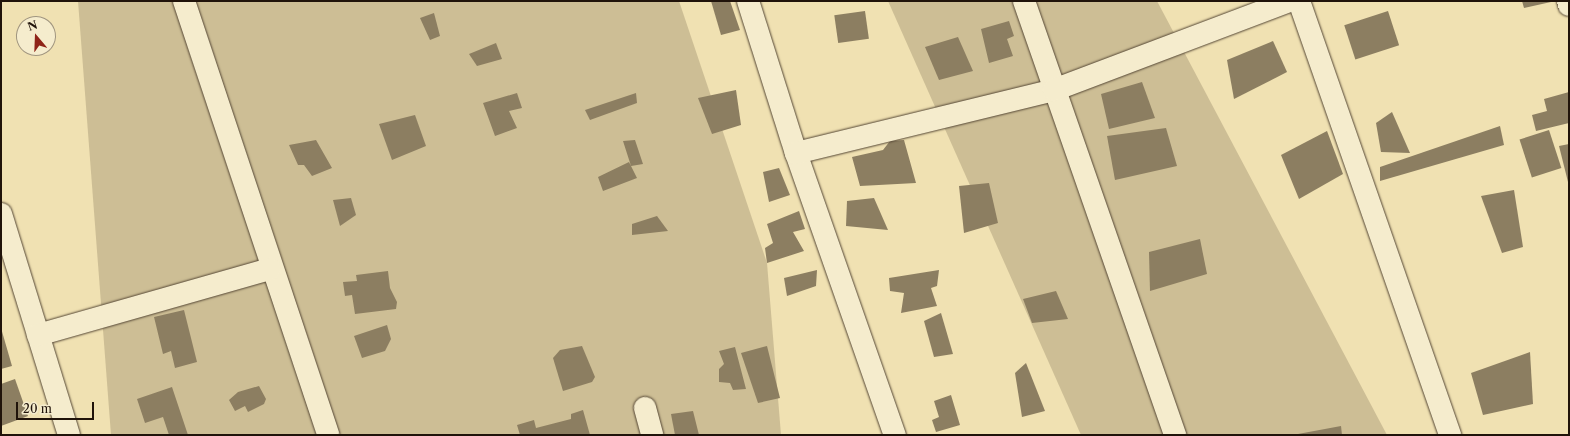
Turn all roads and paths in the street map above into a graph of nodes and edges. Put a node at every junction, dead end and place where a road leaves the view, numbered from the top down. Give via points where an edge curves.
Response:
1 (184, 1) edge
2 (748, 1) edge
3 (1024, 1) edge
4 (1290, 1) edge
5 (1299, 1) edge
6 (1568, 1) edge
7 (1569, 5) edge
8 (1054, 90) junction
9 (796, 153) junction
10 (1, 214) edge
11 (270, 269) junction
12 (38, 335) junction
13 (645, 408) dead end
14 (69, 435) edge
15 (328, 435) edge
16 (652, 435) edge
17 (895, 435) edge
18 (1175, 435) edge
19 (1450, 435) edge

1 - 11 street
2 - 9 street
3 - 8 street
4 - 8 street
5 - 19 street
6 - 7 street
8 - 9 street
8 - 18 street
9 - 17 street
10 - 12 street
11 - 12 street
11 - 15 street
12 - 14 street
13 - 16 street

